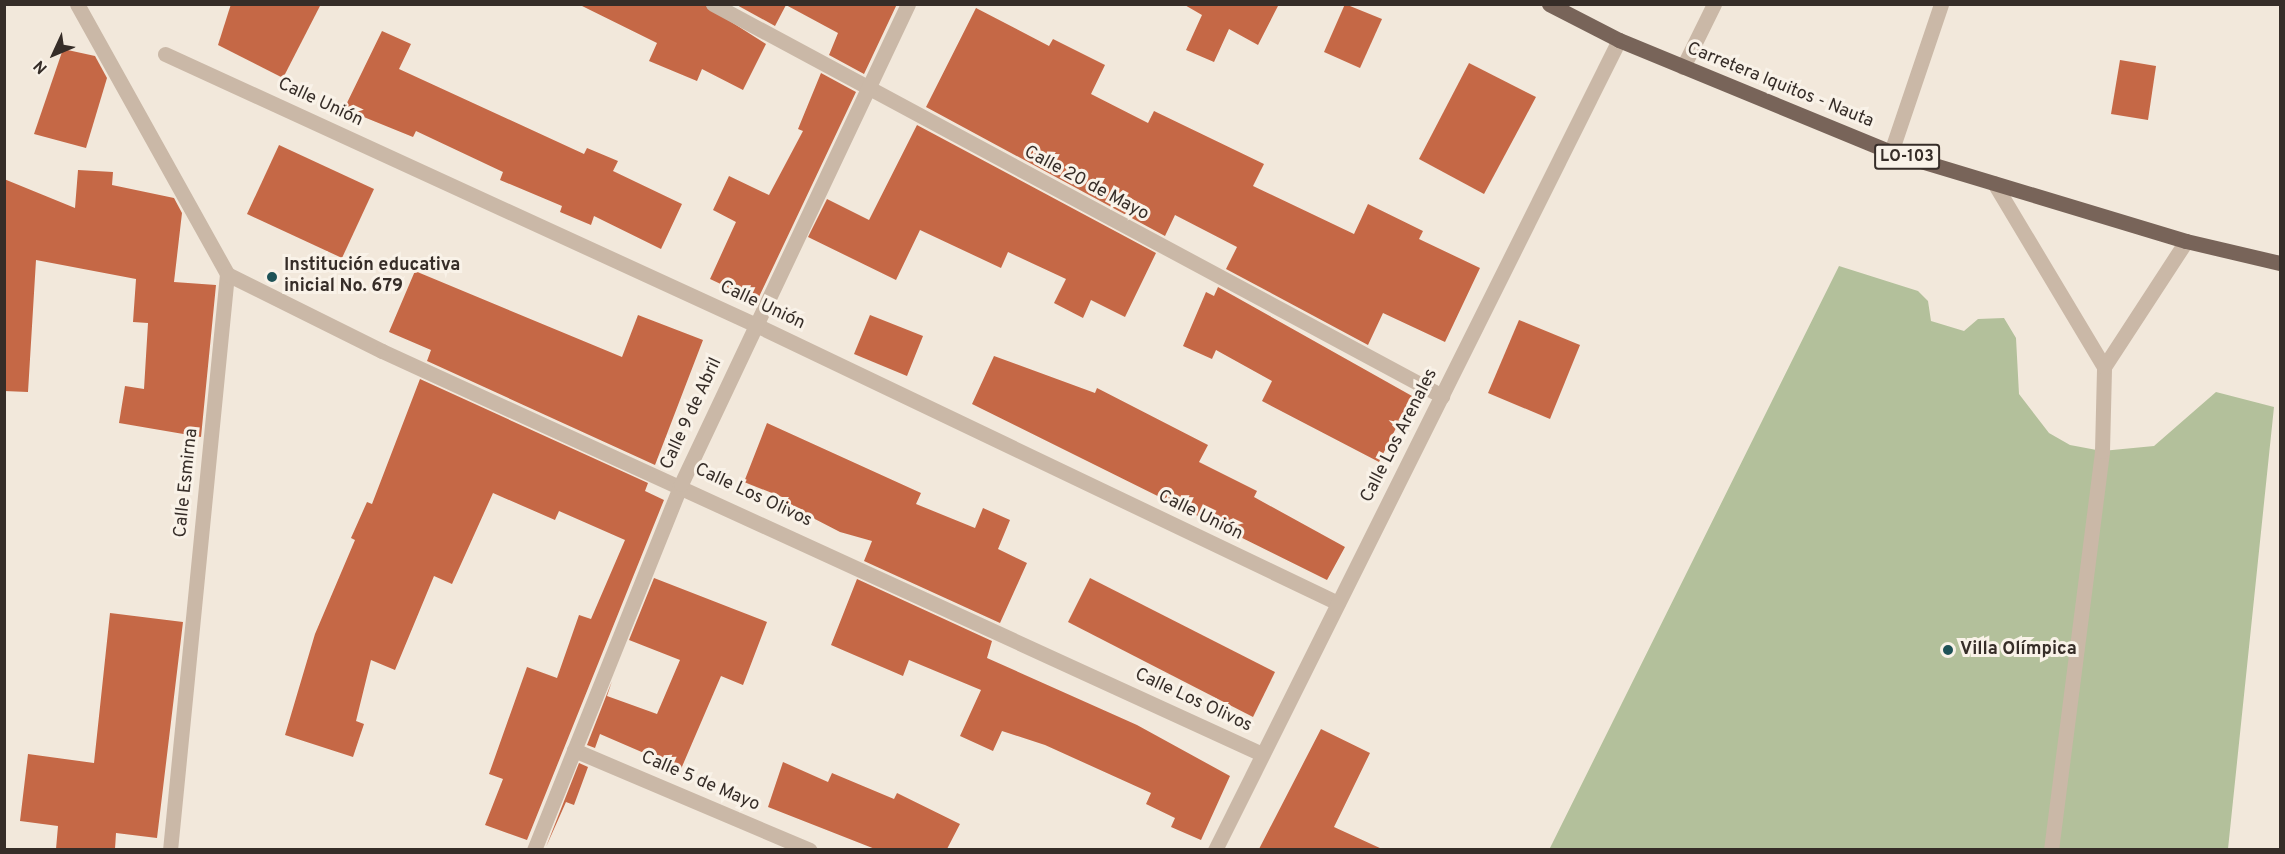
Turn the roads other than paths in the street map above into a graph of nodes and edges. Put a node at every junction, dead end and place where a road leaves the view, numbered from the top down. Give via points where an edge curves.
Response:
1 (77, 4) edge
2 (713, 4) edge
3 (908, 4) edge
4 (1549, 4) edge
5 (1714, 4) edge
6 (1941, 4) edge
7 (1619, 40) junction
8 (165, 54) dead end
9 (1683, 67) junction
10 (866, 88) junction
11 (1891, 152) junction
12 (1994, 183) junction
13 (2186, 241) junction
14 (2280, 264) edge
15 (226, 274) junction
16 (754, 324) junction
17 (2104, 367) junction
18 (1442, 396) junction
19 (681, 484) junction
20 (1338, 603) junction
21 (574, 750) junction
22 (1262, 754) junction
23 (170, 849) edge
24 (534, 849) edge
25 (810, 849) edge
26 (1215, 849) edge
27 (2051, 849) edge

1 - 15 street via 154,136
2 - 10 street, Calle 20 de Mayo
3 - 10 street, Calle 9 de Abril
4 - 7 main road, Carretera Iquitos - Nauta / LO-103
5 - 9 street
6 - 11 street
7 - 9 main road, Carretera Iquitos - Nauta / LO-103
7 - 18 street, Calle Los Arenales
8 - 16 street, Calle Unión
9 - 11 main road, Carretera Iquitos - Nauta / LO-103
10 - 16 street, Calle 9 de Abril
10 - 18 street, Calle 20 de Mayo
11 - 12 main road, Carretera Iquitos - Nauta / LO-103
12 - 13 main road, Carretera Iquitos - Nauta / LO-103
12 - 17 street
13 - 14 main road, Carretera Iquitos - Nauta / LO-103
13 - 17 street
15 - 19 street, Calle Los Olivos via 382,351
15 - 23 street, Calle Esmirna
16 - 19 street, Calle 9 de Abril
16 - 20 street, Calle Unión
17 - 27 street via 2102,451
18 - 20 street, Calle Los Arenales
19 - 21 street, Calle 9 de Abril
19 - 22 street, Calle Los Olivos
20 - 22 street, Calle Los Arenales
21 - 24 street, Calle 9 de Abril
21 - 25 street, Calle 5 de Mayo
22 - 26 street, Calle Los Arenales

